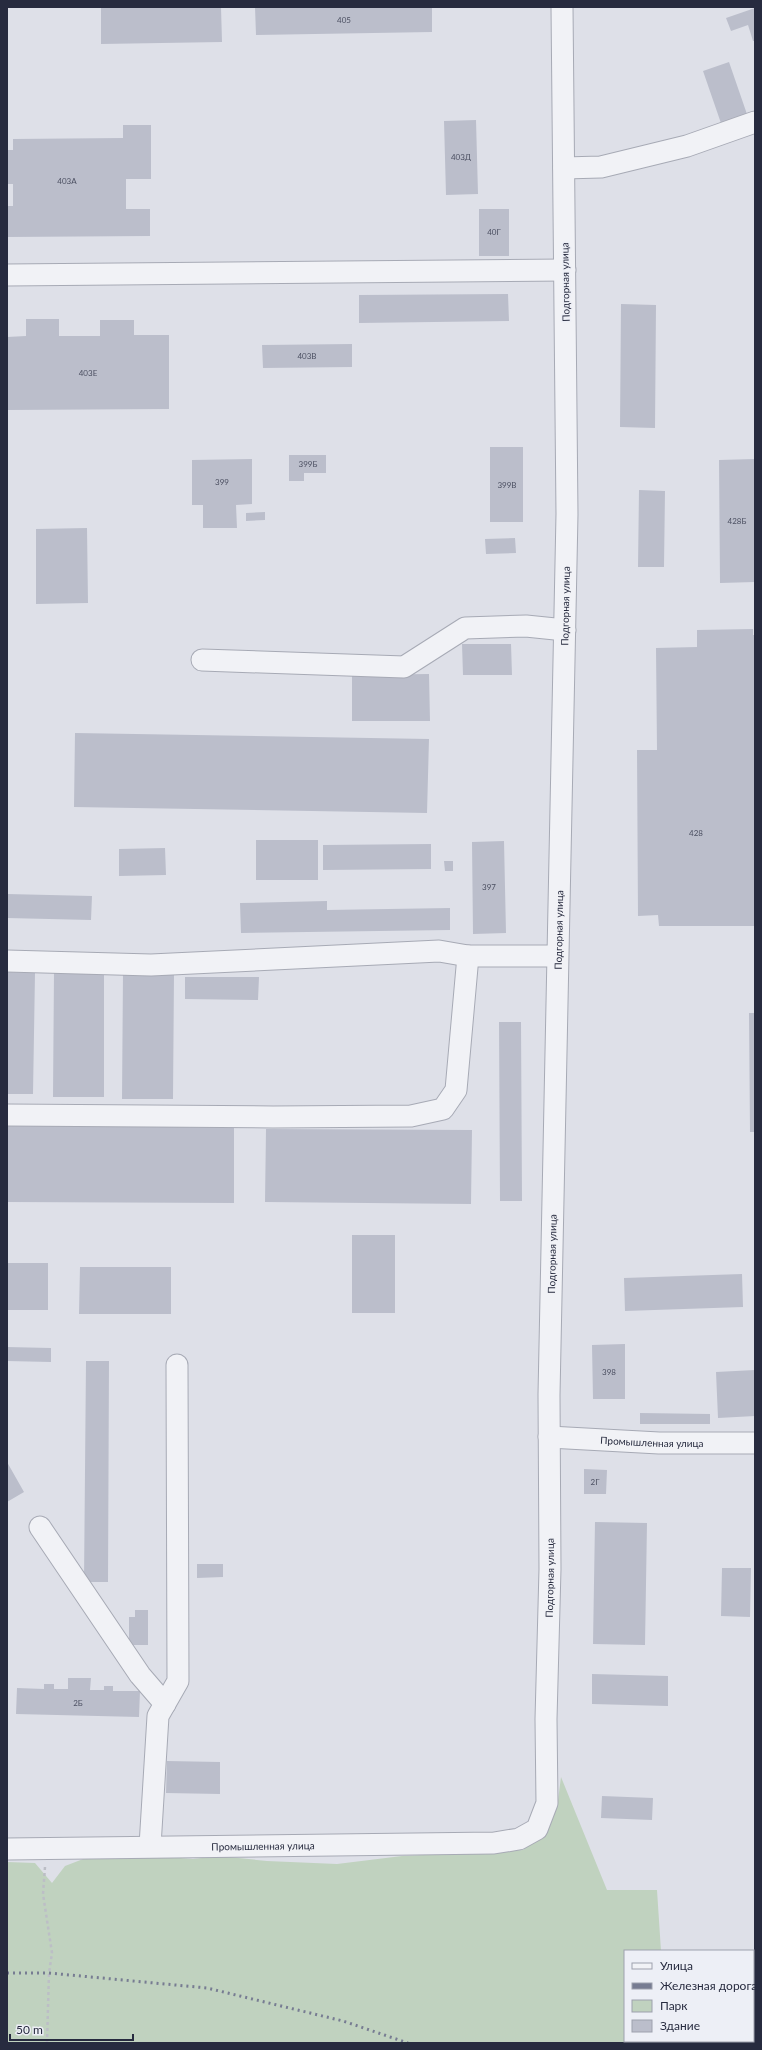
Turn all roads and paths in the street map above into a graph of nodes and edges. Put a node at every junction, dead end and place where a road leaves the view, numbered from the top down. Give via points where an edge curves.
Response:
1 (562, 7) edge
2 (755, 122) edge
3 (564, 168) junction
4 (565, 270) junction
5 (7, 275) edge
6 (565, 630) junction
7 (202, 660) dead end
8 (468, 956) junction
9 (557, 956) junction
10 (7, 961) edge
11 (7, 1115) edge
12 (177, 1365) dead end
13 (549, 1437) junction
14 (755, 1443) edge
15 (40, 1526) dead end
16 (165, 1704) junction
17 (519, 1839) joint
18 (150, 1846) junction
19 (46, 1848) junction
20 (7, 1849) edge
21 (47, 2043) edge

1 - 3 street, Подгорная улица
2 - 3 street via 687,146 602,167
3 - 4 street, Подгорная улица
4 - 5 street
4 - 6 street, Подгорная улица
6 - 7 street via 526,626 465,628 404,667
6 - 9 street, Подгорная улица
8 - 9 street
8 - 10 street via 439,951 151,965
8 - 11 street via 456,1090 443,1109 411,1116
9 - 13 street, Подгорная улица
12 - 16 street via 178,1681
13 - 14 street, Промышленная улица via 659,1443
13 - 17 street, Подгорная улица via 547,1803 537,1829
15 - 16 street via 140,1675
16 - 18 street via 158,1716
17 - 18 street, Промышленная улица via 494,1843
18 - 19 street, Промышленная улица
19 - 20 street, Промышленная улица
19 - 21 path via 43,1894 52,1953

